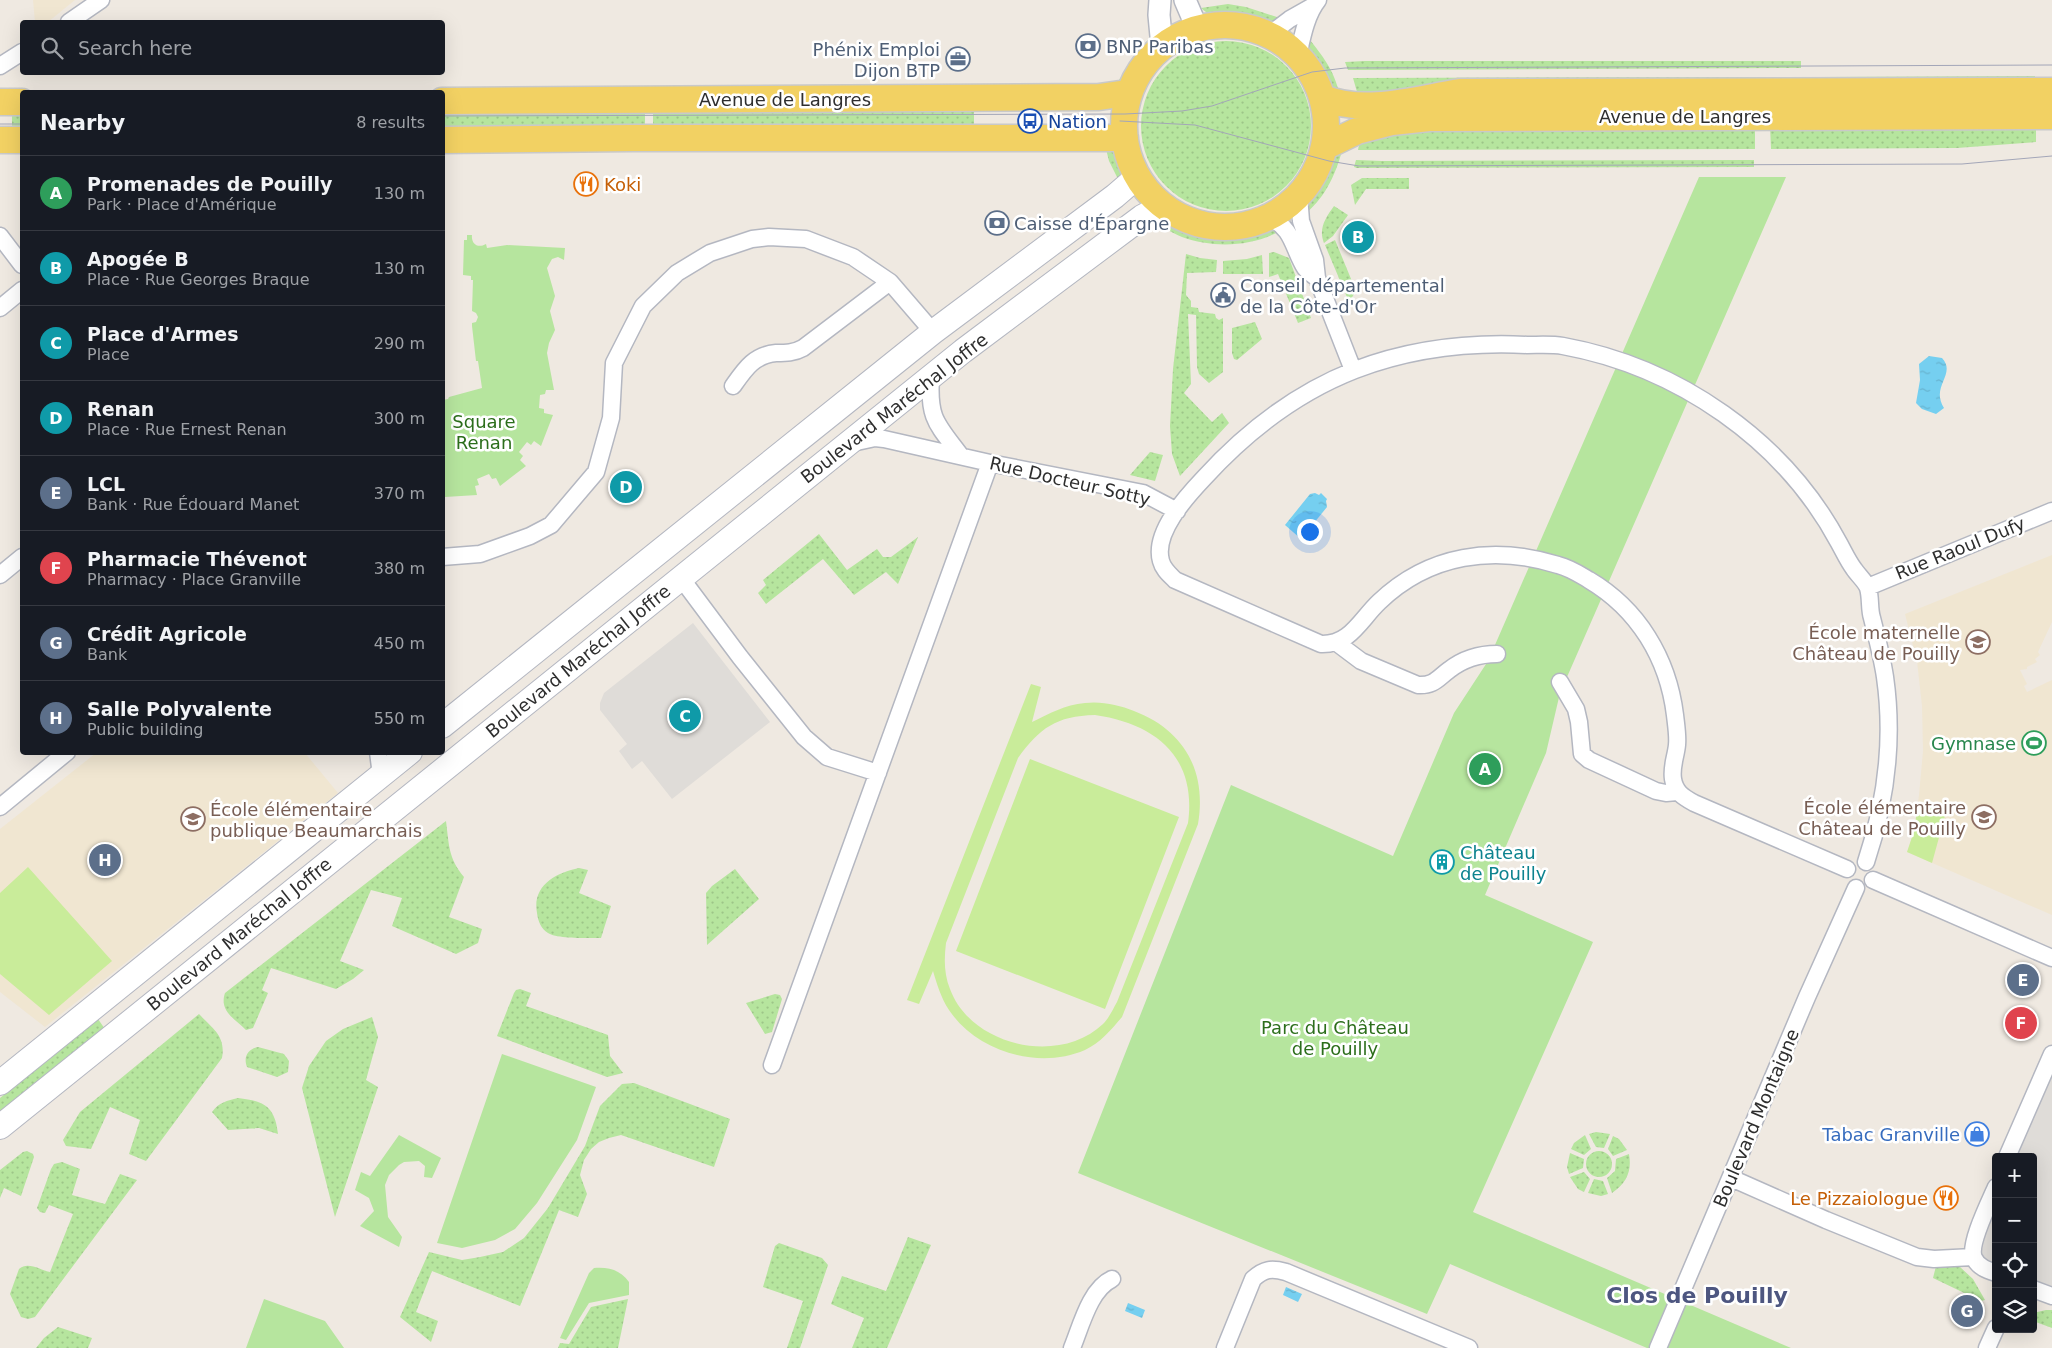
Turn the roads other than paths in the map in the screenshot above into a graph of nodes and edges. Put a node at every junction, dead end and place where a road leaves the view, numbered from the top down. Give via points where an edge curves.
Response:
1 (100, 0) edge
2 (1160, 0) edge
3 (1185, 0) edge
4 (1316, 3) edge
5 (72, 20) edge
6 (1198, 28) junction
7 (1269, 34) junction
8 (1162, 47) junction
9 (20, 53) edge
10 (1298, 56) junction
11 (0, 66) edge
12 (2052, 91) edge
13 (1127, 92) junction
14 (1323, 98) junction
15 (445, 100) edge
16 (0, 102) edge
17 (20, 102) edge
18 (2052, 116) edge
19 (1125, 138) junction
20 (0, 140) edge
21 (20, 140) edge
22 (445, 140) edge
23 (1324, 147) junction
24 (1137, 177) junction
25 (1299, 195) junction
26 (1163, 206) junction
27 (1270, 218) junction
28 (0, 236) edge
29 (20, 262) edge
30 (1317, 278) junction
31 (890, 282) junction
32 (20, 292) edge
33 (0, 308) edge
34 (933, 332) junction
35 (954, 358) junction
36 (1353, 370) junction
37 (931, 377) junction
38 (733, 386) dead end
39 (847, 444) junction
40 (961, 456) junction
41 (990, 463) junction
42 (1177, 511) junction
43 (2052, 511) edge
44 (445, 557) edge
45 (20, 559) edge
46 (0, 575) edge
47 (681, 578) junction
48 (1868, 587) junction
49 (1337, 643) junction
50 (1497, 654) dead end
51 (1560, 682) dead end
52 (446, 718) edge
53 (465, 752) junction
54 (63, 755) edge
55 (402, 755) edge
56 (380, 764) edge
57 (878, 773) junction
58 (420, 788) junction
59 (1678, 792) junction
60 (0, 807) edge
61 (1866, 862) junction
62 (1847, 869) junction
63 (1873, 880) junction
64 (1856, 888) junction
65 (2052, 958) edge
66 (96, 1005) junction
67 (117, 1032) junction
68 (2052, 1054) edge
69 (772, 1065) dead end
70 (0, 1083) edge
71 (0, 1126) edge
72 (2009, 1153) edge
73 (1731, 1178) junction
74 (1992, 1197) edge
75 (1973, 1257) junction
76 (1992, 1271) edge
77 (1112, 1279) dead end
78 (2037, 1290) edge
79 (2052, 1296) edge
80 (1994, 1333) edge
81 (1072, 1348) edge
82 (1225, 1348) edge
83 (1469, 1348) edge
84 (1658, 1348) edge
85 (1987, 1348) edge

1 - 5 street
2 - 8 street
3 - 6 street
4 - 7 street
4 - 10 street
6 - 7 main road via 1222,25 1249,27
6 - 8 main road
7 - 10 main road
8 - 13 main road via 1139,70
9 - 11 street
10 - 14 main road via 1312,72
12 - 14 main road, Avenue de Langres via 1460,92 1356,106
13 - 15 main road, Avenue de Langres via 1099,97
13 - 19 main road
14 - 23 main road
16 - 17 main road
18 - 23 main road, Avenue de Langres via 1429,118 1392,122 1357,131
19 - 22 main road
19 - 24 main road
20 - 21 main road
23 - 25 main road via 1314,175
24 - 26 main road
24 - 34 main road, Boulevard Maréchal Joffre
25 - 27 main road
25 - 30 street via 1301,221 1315,260
26 - 27 main road via 1195,223 1217,226
26 - 35 main road, Boulevard Maréchal Joffre via 1142,217
27 - 30 street via 1287,230 1306,269
28 - 29 street
30 - 36 street
31 - 34 street
31 - 38 street via 803,348 755,359
31 - 44 street via 853,257 806,239 769,237 752,239 710,253 677,273 643,306 614,363 611,418 596,472 551,525 480,554
32 - 33 street
34 - 35 main road
34 - 52 main road, Boulevard Maréchal Joffre
35 - 37 main road, Boulevard Maréchal Joffre
36 - 42 street via 1318,387 1260,424 1222,459
36 - 48 street via 1445,347 1515,344 1561,346 1655,374 1709,404 1775,457 1820,510
37 - 39 main road, Boulevard Maréchal Joffre
37 - 40 street via 930,396 935,421
39 - 40 street, Rue Docteur Sotty via 875,438
39 - 47 main road, Boulevard Maréchal Joffre
40 - 41 street, Rue Docteur Sotty
41 - 42 street, Rue Docteur Sotty via 1143,493
41 - 57 street
42 - 49 street via 1165,529 1160,546 1160,559 1175,580 1321,644
43 - 48 street, Rue Raoul Dufy
45 - 46 street
47 - 53 main road, Boulevard Maréchal Joffre
47 - 57 street via 804,737 827,757
48 - 61 street via 1885,677 1889,734 1886,787
49 - 50 street via 1361,661 1418,686 1434,683 1468,658
49 - 59 street via 1403,582 1452,559 1509,555 1569,568 1603,589 1630,612 1662,661 1675,714 1678,744 1673,778
51 - 59 street via 1576,709 1582,754 1656,790
52 - 53 main road
53 - 58 main road, Boulevard Maréchal Joffre
54 - 60 street
55 - 56 main road, Boulevard Maréchal Joffre
56 - 58 main road
56 - 66 main road, Boulevard Maréchal Joffre
57 - 69 street
58 - 67 main road, Boulevard Maréchal Joffre
59 - 62 street via 1694,803
61 - 62 street via 1857,860
61 - 63 street via 1873,870
62 - 64 street via 1846,878
63 - 64 street via 1866,887
63 - 65 street
64 - 73 street, Boulevard Montaigne
66 - 67 main road
66 - 70 main road, Boulevard Maréchal Joffre
67 - 71 main road, Boulevard Maréchal Joffre
68 - 72 street
73 - 75 street via 1917,1257
73 - 84 street, Boulevard Montaigne
74 - 75 street via 1973,1245
75 - 76 street via 1981,1267
77 - 81 street via 1105,1282 1093,1297
78 - 79 street
80 - 85 street
82 - 83 street via 1253,1279 1268,1269 1286,1272

